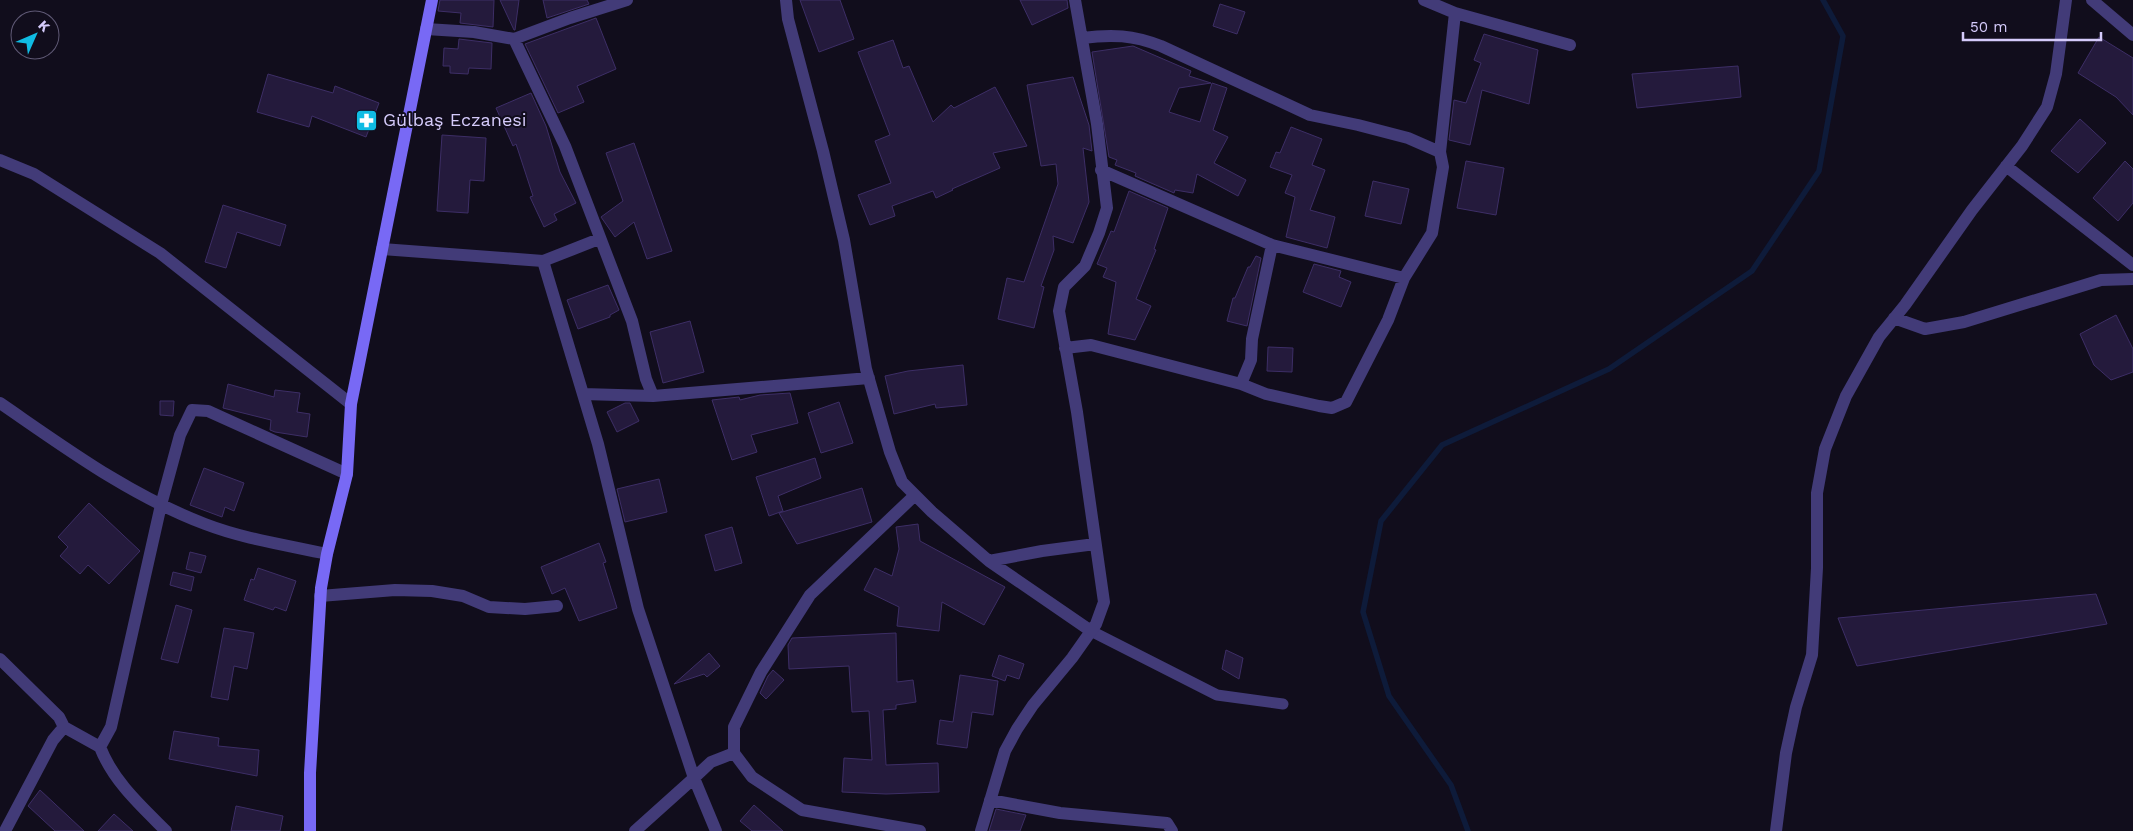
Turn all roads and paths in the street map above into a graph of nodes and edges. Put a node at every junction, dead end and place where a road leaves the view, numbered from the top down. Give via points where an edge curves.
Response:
1 (432, 0) edge
2 (627, 0) edge
3 (786, 0) edge
4 (1076, 0) edge
5 (2066, 0) edge
6 (2092, 0) edge
7 (1431, 1) edge
8 (1455, 13) junction
9 (426, 29) junction
10 (2133, 35) edge
11 (1082, 38) junction
12 (514, 39) junction
13 (1570, 45) dead end
14 (1440, 152) junction
15 (0, 160) edge
16 (2006, 166) junction
17 (1101, 170) junction
18 (599, 239) junction
19 (1272, 245) junction
20 (382, 249) junction
21 (543, 261) junction
22 (2133, 265) edge
23 (1404, 278) junction
24 (2133, 279) edge
25 (1894, 318) junction
26 (1065, 348) junction
27 (869, 378) junction
28 (1241, 384) junction
29 (583, 394) junction
30 (653, 396) junction
31 (0, 403) edge
32 (351, 404) junction
33 (347, 474) junction
34 (914, 496) junction
35 (161, 505) junction
36 (1095, 544) junction
37 (327, 554) junction
38 (989, 561) junction
39 (320, 596) junction
40 (557, 606) dead end
41 (1091, 631) junction
42 (0, 658) edge
43 (1283, 704) dead end
44 (64, 727) junction
45 (100, 747) junction
46 (734, 753) junction
47 (694, 778) junction
48 (990, 800) junction
49 (5, 831) edge
50 (166, 831) edge
51 (310, 831) edge
52 (635, 831) edge
53 (716, 831) edge
54 (920, 831) edge
55 (981, 831) edge
56 (1172, 831) edge
57 (1776, 831) edge

1 - 9 street
2 - 12 street
3 - 27 street via 788,19 844,240
4 - 11 street
5 - 16 street via 2056,74 2047,107
6 - 10 street
7 - 8 street
8 - 13 street
8 - 14 street
9 - 12 street
9 - 20 street
11 - 14 street via 1108,35 1140,38 1310,115 1408,138
11 - 17 street via 1097,124
12 - 18 street via 565,146
14 - 23 street via 1443,167 1432,233
15 - 32 street via 34,174 160,253
16 - 22 street
16 - 25 street
17 - 19 street
17 - 26 street via 1107,208 1085,266 1064,287 1059,312
18 - 21 street
18 - 30 street via 632,321
19 - 23 street
19 - 28 street via 1252,339 1251,360
20 - 21 street
20 - 32 street
21 - 29 street
23 - 28 street via 1388,320 1346,402 1332,408 1319,406 1266,394
24 - 25 street via 2101,280 1964,322 1925,329
25 - 57 street via 1879,337 1846,396 1825,449 1817,493 1812,655 1786,753
26 - 28 street via 1091,345
26 - 36 street
27 - 30 street
27 - 34 street via 902,482
29 - 30 street
29 - 47 street via 638,609
31 - 35 street via 116,481
32 - 33 street
33 - 35 street via 208,411 192,410 180,434
33 - 37 street
34 - 38 street
34 - 46 street via 810,595 761,672 734,727
35 - 37 street via 243,536
35 - 45 street via 110,727
36 - 38 street
36 - 41 street via 1104,602
37 - 39 street
38 - 41 street
39 - 40 street via 395,590 432,591 463,596 488,607 525,609
39 - 51 street
41 - 43 lane via 1217,695
41 - 48 street via 1016,728
42 - 44 street via 59,717
44 - 45 street
44 - 49 street via 53,740
45 - 50 street via 106,762 129,794
46 - 47 street via 711,762
46 - 54 street via 752,777 802,810
47 - 52 street
47 - 53 street
48 - 55 street
48 - 56 street via 1060,813 1167,823

